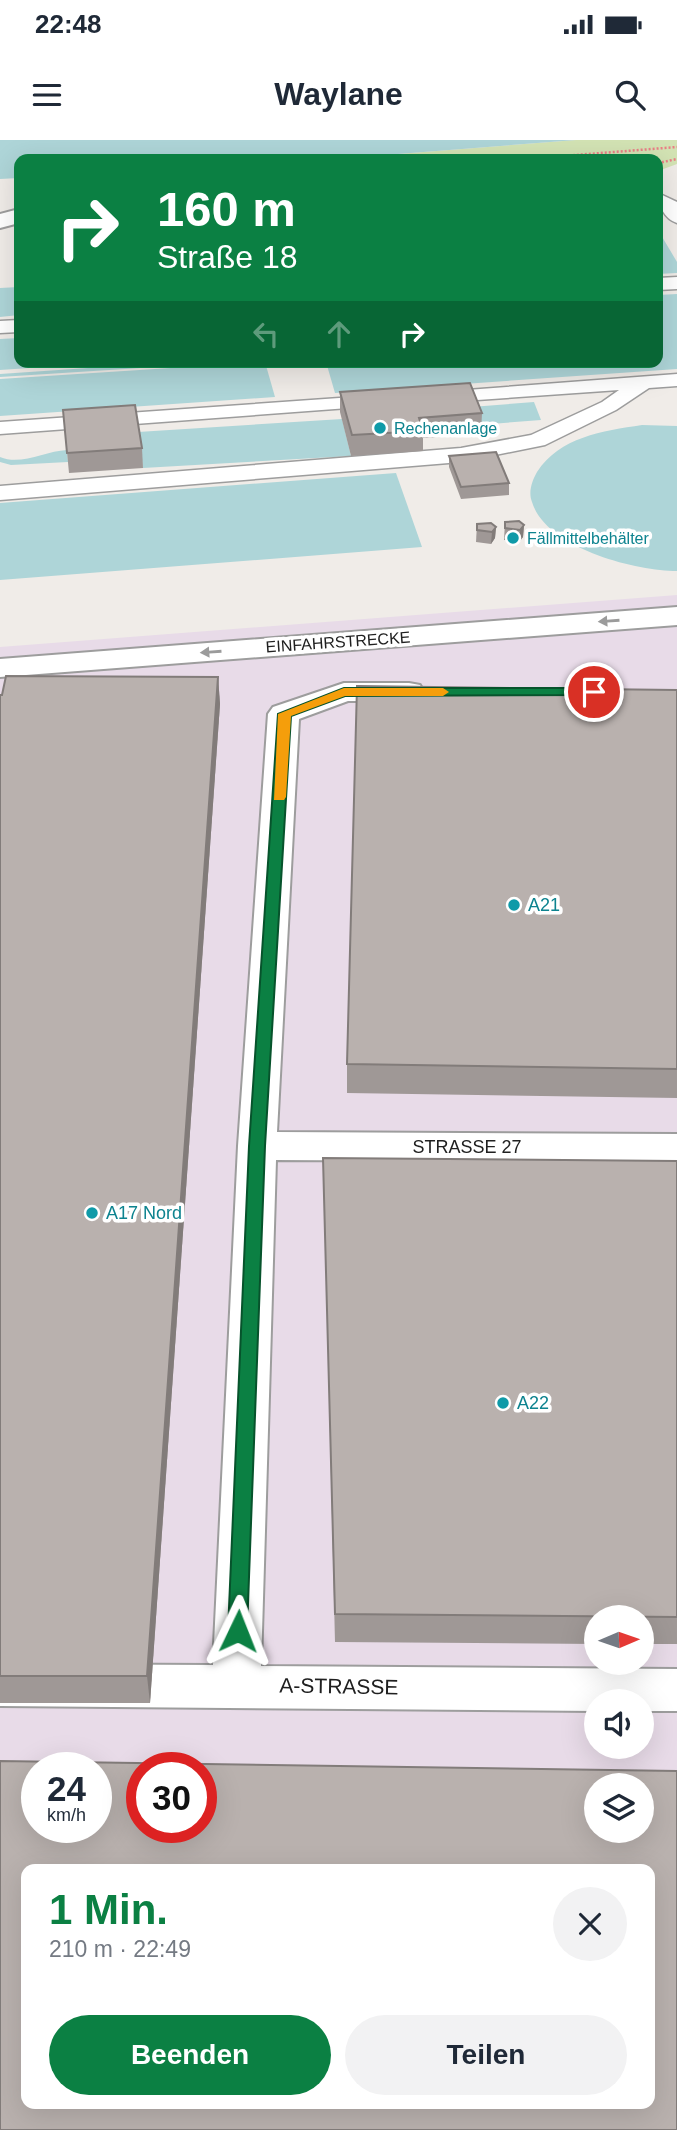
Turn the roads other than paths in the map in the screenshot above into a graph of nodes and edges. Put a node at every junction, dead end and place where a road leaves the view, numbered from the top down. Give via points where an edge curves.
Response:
1 (663, 201) edge
2 (677, 217) edge
3 (677, 380) edge
4 (645, 382) junction
5 (0, 428) edge
6 (0, 493) edge
7 (677, 616) edge
8 (677, 642) edge
9 (0, 668) edge
10 (0, 692) edge
11 (441, 692) edge
12 (257, 1146) junction
13 (677, 1148) edge
14 (0, 1685) edge
15 (236, 1685) junction
16 (677, 1690) edge

1 - 2 lane
3 - 4 lane
4 - 5 lane
4 - 6 lane via 609,406 537,440 461,455
7 -> 9 street, EINFAHRSTRECKE
8 - 10 street, EINFAHRSTRECKE via 250,668
11 - 12 street via 344,692 284,714
12 - 13 street, STRASSE 27
12 - 15 street
14 - 15 street, A-STRASSE
15 - 16 street, A-STRASSE

